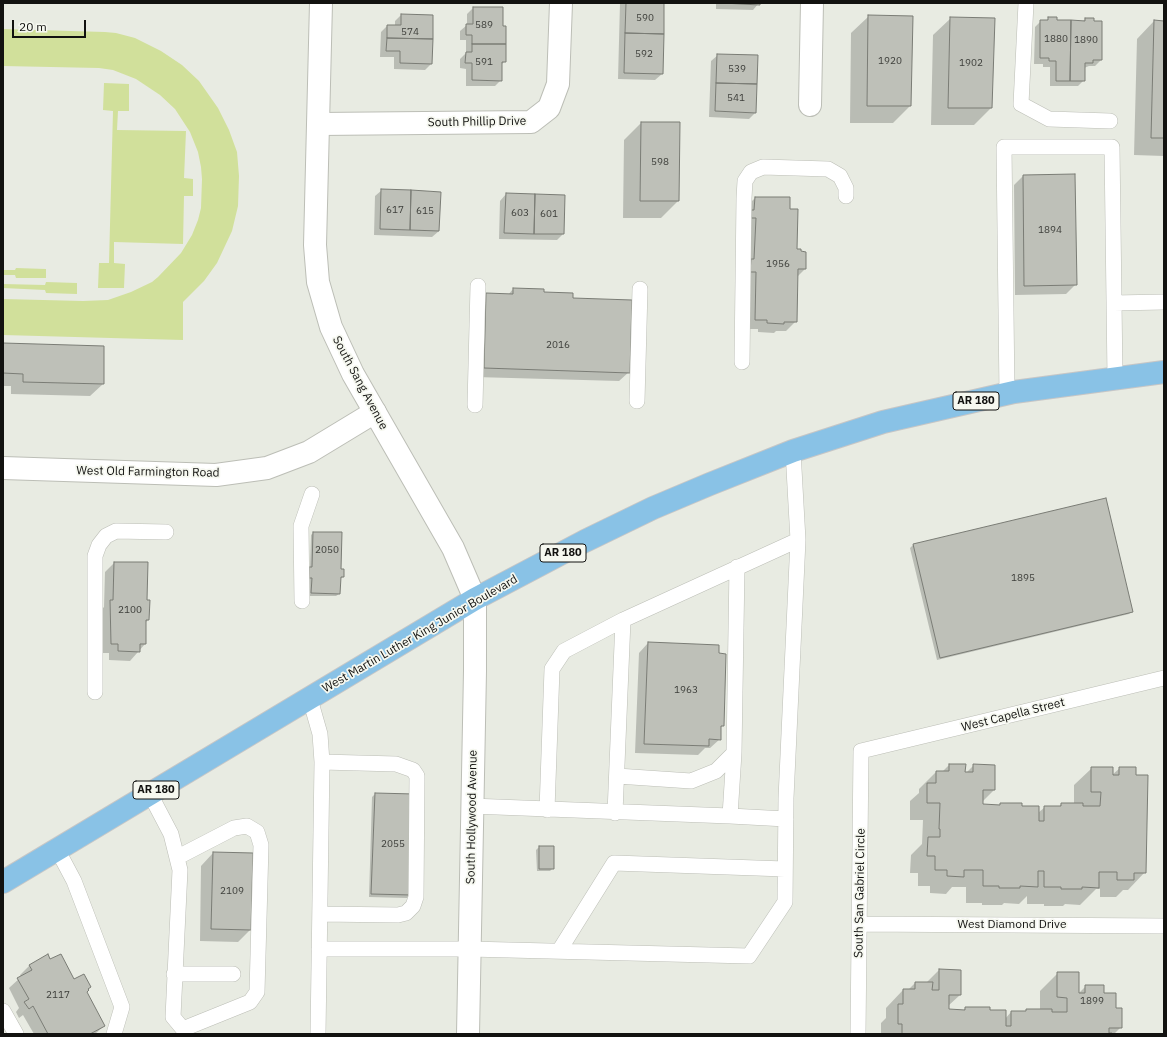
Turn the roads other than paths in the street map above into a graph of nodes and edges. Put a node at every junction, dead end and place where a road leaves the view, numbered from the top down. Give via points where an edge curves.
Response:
1 (321, 3) edge
2 (561, 3) edge
3 (812, 3) edge
4 (1026, 3) edge
5 (810, 105) dead end
6 (1110, 121) dead end
7 (319, 124) junction
8 (846, 196) dead end
9 (478, 286) dead end
10 (640, 289) dead end
11 (1164, 302) edge
12 (1114, 303) junction
13 (742, 362) dead end
14 (1164, 372) edge
15 (1115, 378) junction
16 (1007, 394) junction
17 (637, 401) dead end
18 (475, 404) dead end
19 (375, 412) junction
20 (793, 451) junction
21 (3, 468) edge
22 (312, 494) dead end
23 (166, 532) dead end
24 (798, 540) junction
25 (738, 567) junction
26 (475, 599) junction
27 (302, 601) dead end
28 (623, 620) junction
29 (1164, 678) edge
30 (95, 692) dead end
31 (310, 698) junction
32 (861, 751) joint
33 (734, 753) junction
34 (322, 762) junction
35 (617, 776) junction
36 (150, 794) junction
37 (472, 806) junction
38 (547, 810) junction
39 (615, 812) junction
40 (730, 816) junction
41 (786, 820) junction
42 (57, 849) junction
43 (178, 857) junction
44 (785, 869) junction
45 (3, 882) edge
46 (320, 914) junction
47 (859, 924) junction
48 (1164, 926) edge
49 (319, 949) junction
50 (469, 949) junction
51 (559, 951) junction
52 (174, 974) junction
53 (233, 974) dead end
54 (3, 1011) edge
55 (16, 1034) edge
56 (114, 1034) edge
57 (318, 1034) edge
58 (468, 1034) edge
59 (858, 1034) edge

1 - 7 street, South Sang Avenue
2 - 7 street, South Phillip Drive via 558,84 549,108 531,122
3 - 5 street
4 - 6 lane via 1021,104 1049,119
7 - 19 street, South Sang Avenue via 315,245 318,282 331,327 353,374
8 - 13 lane via 846,188 840,176 828,169 763,167 752,172 745,181
9 - 18 lane
10 - 17 lane
11 - 12 lane
12 - 15 lane
12 - 16 lane via 1112,147 1004,147
14 - 15 main road, West Martin Luther King Junior Boulevard / AR 180
15 - 16 main road, West Martin Luther King Junior Boulevard / AR 180
16 - 20 main road, West Martin Luther King Junior Boulevard / AR 180 via 883,422
19 - 21 street, West Old Farmington Road via 309,452 267,468 216,475
19 - 26 street, South Sang Avenue via 453,548
20 - 24 lane
20 - 26 main road, West Martin Luther King Junior Boulevard / AR 180 via 653,508
22 - 27 lane via 301,526
23 - 30 lane via 116,531 106,536 98,545 95,556
24 - 25 lane
24 - 41 lane
25 - 28 lane
25 - 33 lane
26 - 31 main road, West Martin Luther King Junior Boulevard / AR 180
26 - 37 street, South Hollywood Avenue
28 - 35 lane
28 - 38 lane via 564,651 552,669
29 - 32 lane, West Capella Street
31 - 34 lane via 320,734
31 - 36 main road, West Martin Luther King Junior Boulevard / AR 180
32 - 47 lane, South San Gabriel Circle
33 - 35 lane via 716,771 690,781
33 - 40 lane
34 - 46 lane
34 - 46 lane via 396,764 413,770 416,776 416,897 406,913 398,915
35 - 39 lane
36 - 42 main road, West Martin Luther King Junior Boulevard / AR 180
36 - 43 lane via 171,834
37 - 38 lane
37 - 50 street, South Hollywood Avenue
38 - 39 lane
39 - 40 lane
40 - 41 lane
41 - 44 lane
42 - 45 main road, West Martin Luther King Junior Boulevard / AR 180
42 - 56 lane via 74,881 122,1007
43 - 52 lane via 180,870
43 - 52 lane via 234,828 247,826 257,832 261,844 257,992 250,1002 183,1029 173,1017
44 - 51 lane via 614,862
44 - 51 lane via 785,902 749,956
46 - 49 lane
47 - 48 lane, West Diamond Drive
47 - 59 lane, South San Gabriel Circle
49 - 50 lane
49 - 57 lane
50 - 51 lane
50 - 58 street, South Hollywood Avenue
52 - 53 lane
54 - 55 lane

